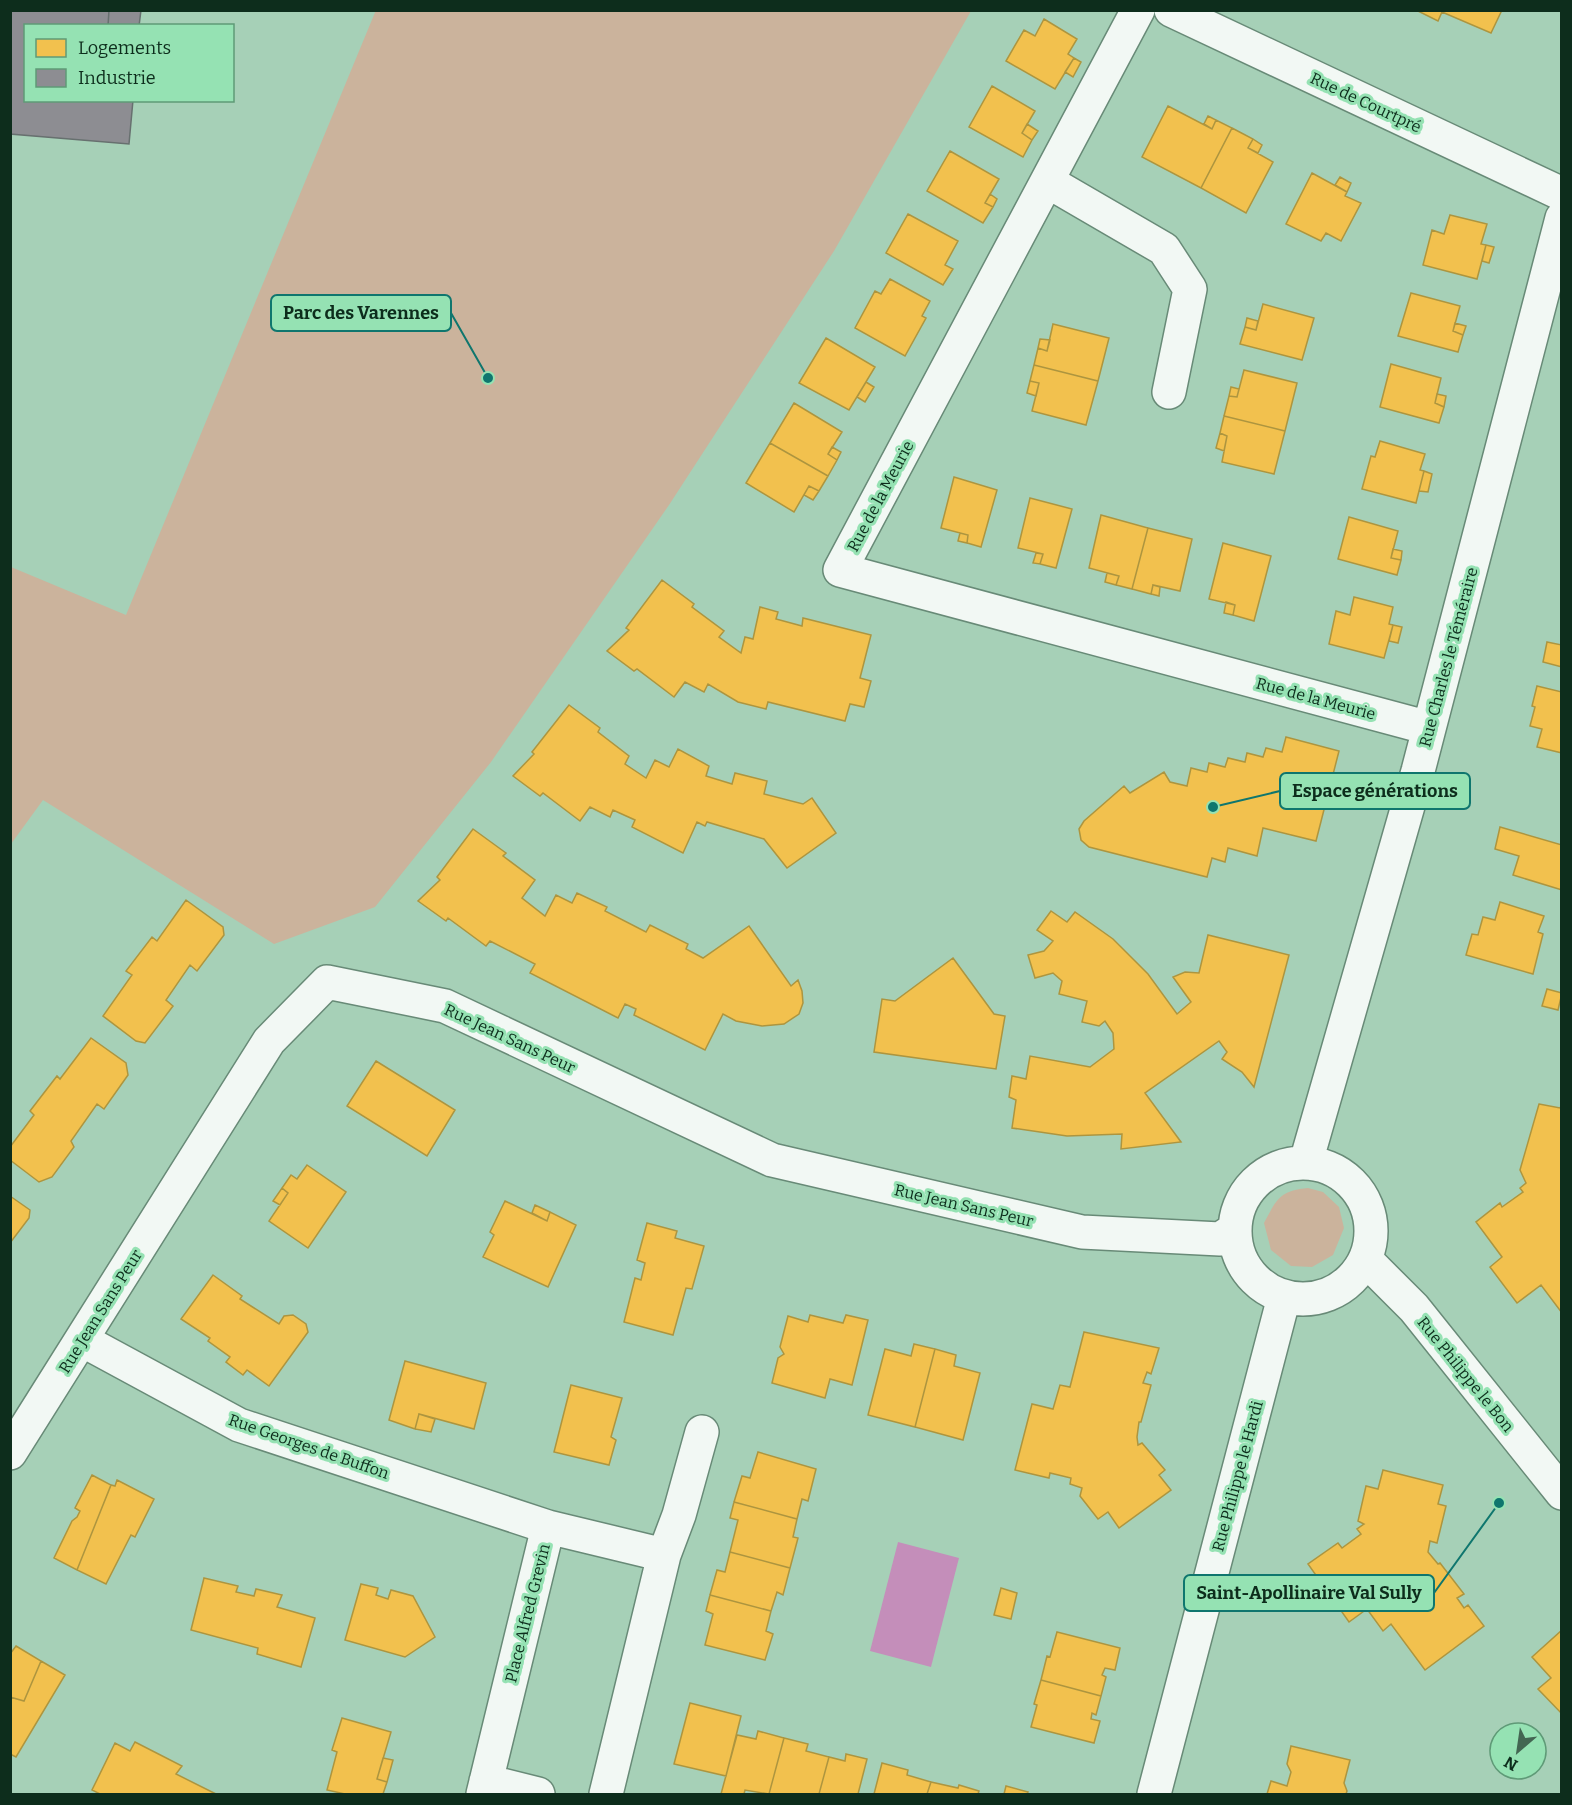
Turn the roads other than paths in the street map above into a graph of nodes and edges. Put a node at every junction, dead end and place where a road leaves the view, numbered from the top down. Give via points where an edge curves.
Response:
1 (1138, 10) edge
2 (1170, 10) edge
3 (1047, 181) junction
4 (1562, 194) edge
5 (1562, 218) edge
6 (1169, 392) dead end
7 (1429, 728) junction
8 (1306, 1162) junction
9 (1234, 1230) junction
10 (1366, 1260) junction
11 (1284, 1297) junction
12 (82, 1340) junction
13 (702, 1432) dead end
14 (10, 1453) edge
15 (1562, 1493) edge
16 (548, 1527) junction
17 (664, 1555) junction
18 (484, 1788) edge
19 (538, 1794) edge
20 (606, 1794) edge
21 (1154, 1794) edge

1 - 3 street, Rue de la Meurie
2 - 4 street, Rue de Courtpré
3 - 6 street via 1164,249 1190,289
3 - 7 street, Rue de la Meurie via 840,570
5 - 7 street, Rue Charles le Téméraire
7 - 8 street, Rue Charles le Téméraire
8 - 9 street via 1284,1164 1264,1174 1248,1189 1238,1208
8 - 10 street via 1328,1167 1347,1178 1362,1195 1370,1216 1372,1238
9 - 11 street via 1237,1251 1247,1272 1263,1287
9 - 12 street, Rue Jean Sans Peur via 1220,1239 1082,1232 772,1160 445,1006 327,982 269,1041
10 - 11 street via 1340,1289 1303,1300
10 - 15 street, Rue Philippe le Bon via 1414,1308
11 - 21 street, Rue Philippe le Hardi
12 - 14 street, Rue Jean Sans Peur
12 - 16 street, Rue Georges de Buffon via 239,1425
13 - 17 street
16 - 17 street, Place Alfred Grevin
16 - 18 street, Place Alfred Grevin
17 - 20 street
18 - 19 street

